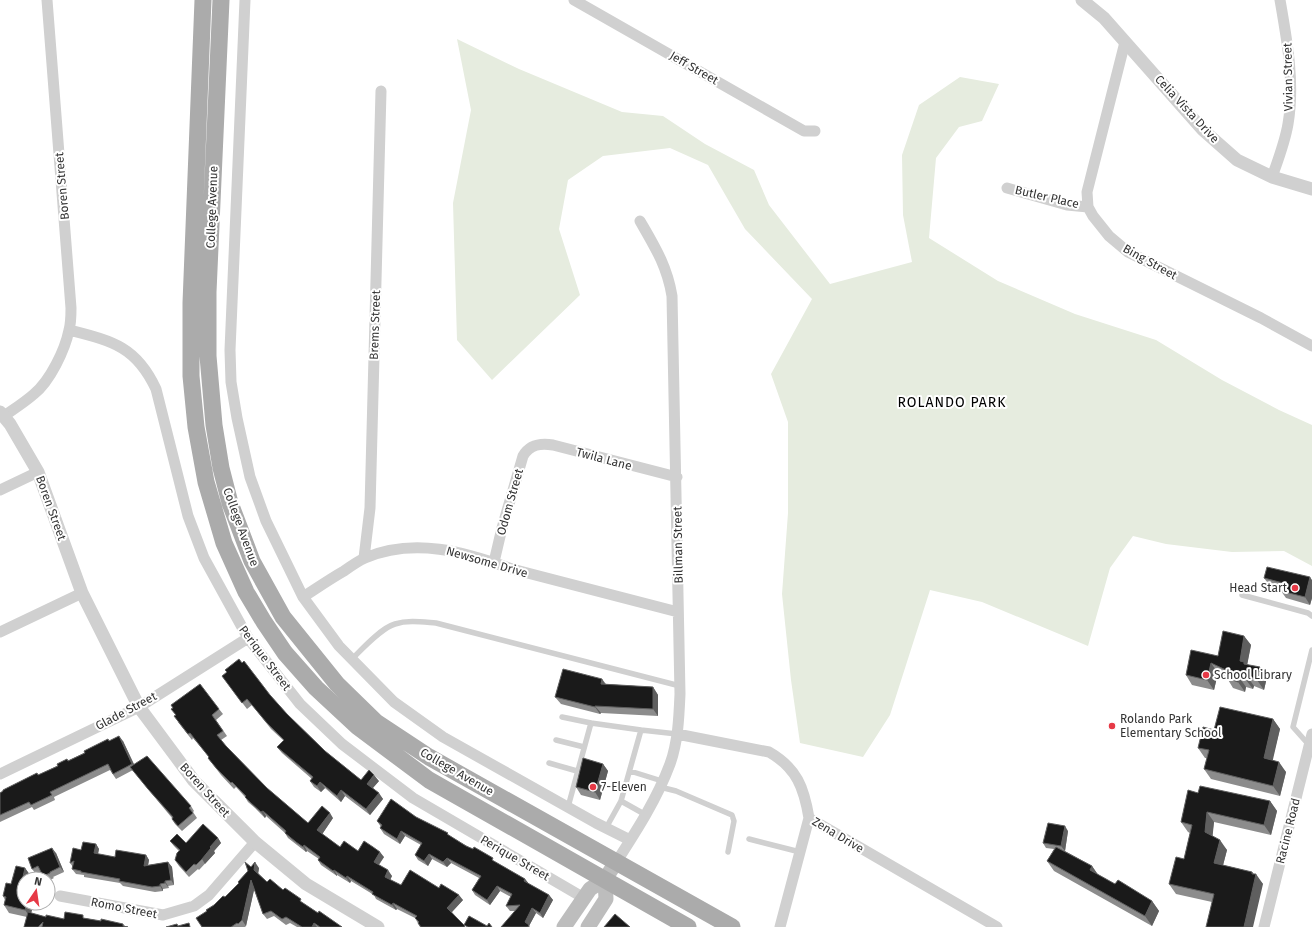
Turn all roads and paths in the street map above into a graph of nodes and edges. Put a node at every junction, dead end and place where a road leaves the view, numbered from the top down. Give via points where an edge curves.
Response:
1 (47, 0) edge
2 (203, 0) edge
3 (221, 0) edge
4 (245, 0) edge
5 (574, 0) edge
6 (1082, 0) edge
7 (1280, 0) edge
8 (1125, 42) junction
9 (381, 92) dead end
10 (815, 131) dead end
11 (1272, 177) junction
12 (1007, 188) dead end
13 (1312, 189) edge
14 (1088, 207) junction
15 (640, 222) dead end
16 (69, 330) junction
17 (1312, 346) edge
18 (2, 414) edge
19 (532, 446) joint
20 (38, 472) junction
21 (677, 477) junction
22 (0, 490) edge
23 (364, 558) junction
24 (494, 562) junction
25 (82, 593) junction
26 (1242, 596) dead end
27 (303, 597) junction
28 (678, 612) junction
29 (1312, 616) edge
30 (0, 632) edge
31 (248, 638) junction
32 (1312, 650) edge
33 (351, 659) junction
34 (680, 686) junction
35 (139, 707) junction
36 (562, 716) dead end
37 (591, 723) junction
38 (641, 730) junction
39 (677, 734) junction
40 (1312, 734) edge
41 (556, 740) dead end
42 (1309, 746) junction
43 (584, 747) junction
44 (549, 763) dead end
45 (577, 771) junction
46 (630, 771) junction
47 (0, 774) edge
48 (661, 784) junction
49 (621, 801) junction
50 (568, 807) junction
51 (646, 815) junction
52 (809, 818) junction
53 (606, 828) junction
54 (749, 839) dead end
55 (630, 840) junction
56 (255, 842) junction
57 (728, 852) dead end
58 (800, 852) junction
59 (617, 862) junction
60 (605, 879) junction
61 (60, 896) dead end
62 (584, 898) junction
63 (378, 927) edge
64 (564, 927) edge
65 (588, 927) edge
66 (688, 927) edge
67 (732, 927) edge
68 (780, 927) edge
69 (997, 927) edge
70 (1264, 927) edge

1 - 16 street, Boren Street via 72,308
2 - 60 main road, College Avenue via 191,303 192,376 196,427 206,482 224,543 246,592 285,653 316,688 358,727 430,780
3 - 59 main road, College Avenue via 208,292 208,356 221,468 230,503 252,561 283,617 337,684 376,722 429,757
4 - 27 street via 230,350 231,382 250,477 266,521
5 - 10 street, Jeff Street via 804,131
6 - 8 street, Celia Vista Drive via 1104,18
7 - 11 street, Vivian Street via 1288,44 1290,94 1288,124
8 - 11 street, Celia Vista Drive via 1203,130 1237,160
8 - 14 street via 1087,192
9 - 23 street, Brems Street via 370,508
11 - 13 street, Celia Vista Drive
12 - 14 street, Butler Place via 1067,205
14 - 17 street, Bing Street via 1109,236 1128,252
15 - 21 street, Billman Street via 659,254 669,279 672,296
16 - 18 street, Boren Street via 58,359 43,384 35,394
16 - 31 street, Perique Street via 116,344 134,357 152,381 188,516 204,558
18 - 20 street, Boren Street
19 - 21 street, Twila Lane via 553,445
19 - 24 street, Odom Street via 523,456
20 - 22 street
20 - 25 street, Boren Street
21 - 28 street, Billman Street
23 - 24 street, Newsome Drive via 394,550 425,547 453,551
23 - 27 street, Newsome Drive
24 - 28 street, Newsome Drive
25 - 30 street
25 - 35 street, Boren Street
26 - 29 lane
27 - 33 street
28 - 34 street, Billman Street
31 - 35 street, Glade Street
31 - 62 street, Perique Street via 300,704 342,744 414,798
32 - 42 lane via 1293,727
33 - 34 lane via 372,638 394,624 436,623
33 - 50 street via 394,702 443,737
34 - 39 street, Billman Street
35 - 47 street, Glade Street
35 - 56 street, Boren Street via 194,781
36 - 37 lane
37 - 38 lane
37 - 43 lane
38 - 39 lane
38 - 46 lane
39 - 48 street, Billman Street via 670,763
39 - 52 street, Zena Drive via 769,752 789,768 799,782
40 - 42 street, Racine Road
41 - 43 lane
42 - 70 street, Racine Road
43 - 45 lane
44 - 45 lane
45 - 50 lane
46 - 48 lane
46 - 49 lane
48 - 51 street, Billman Street
48 - 57 lane via 732,815 734,821
49 - 51 lane
49 - 53 lane
50 - 53 street
51 - 55 street, Billman Street
52 - 58 street
52 - 69 street, Zena Drive
53 - 55 street
54 - 58 lane
55 - 59 street, Billman Street
56 - 61 street, Romo Street via 209,895 194,906 163,915
56 - 63 street, Boren Street via 306,884
58 - 68 street
59 - 60 main road
59 - 67 main road, College Avenue
60 - 62 main road via 590,889
60 - 65 main road via 606,899
60 - 66 main road, College Avenue
62 - 64 main road

